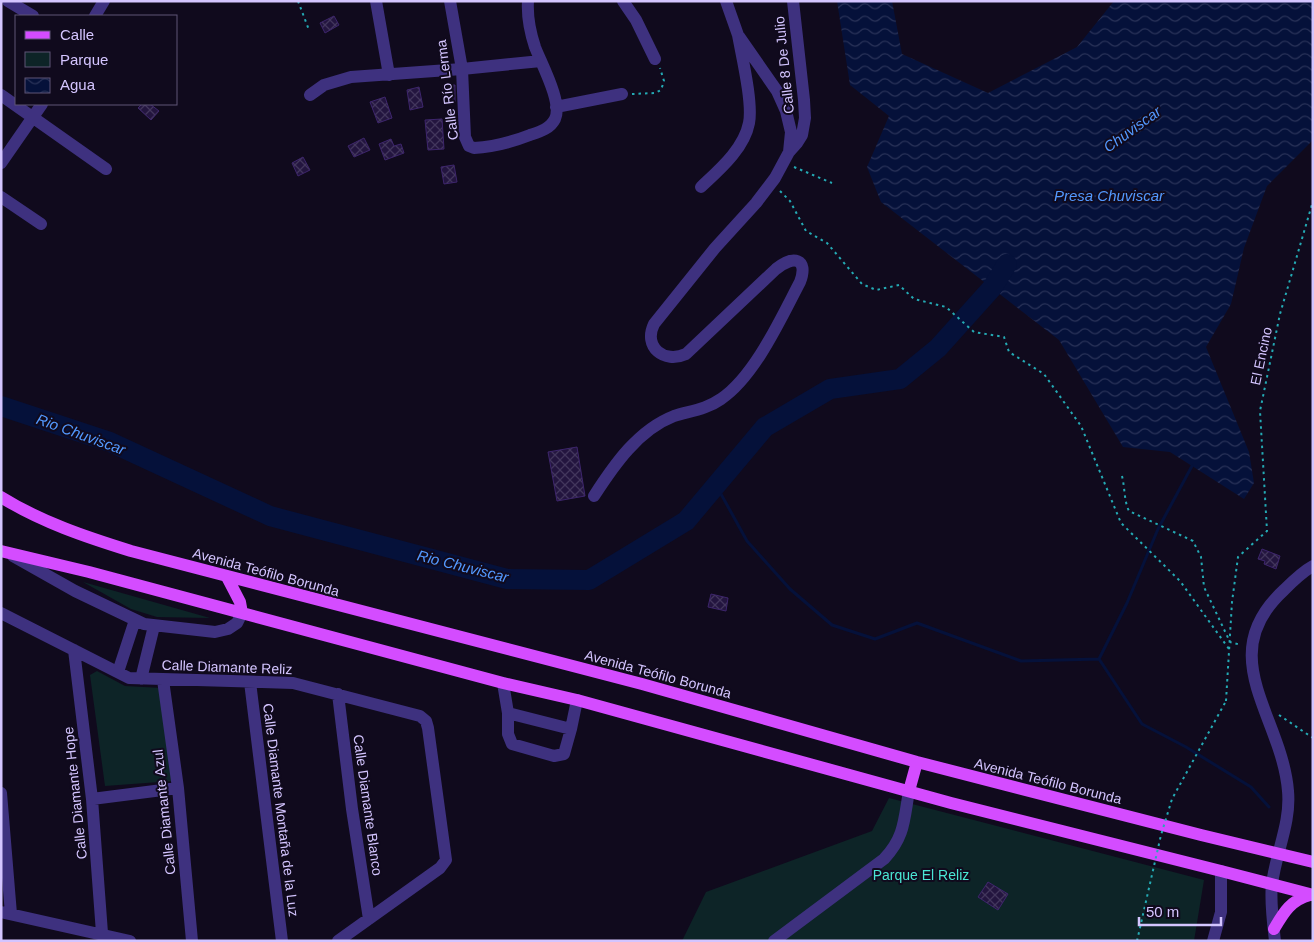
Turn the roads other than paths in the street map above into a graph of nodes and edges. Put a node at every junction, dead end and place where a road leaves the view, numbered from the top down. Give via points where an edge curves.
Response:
1 (8, 1) edge
2 (104, 1) edge
3 (376, 1) edge
4 (450, 1) edge
5 (528, 1) edge
6 (624, 1) edge
7 (726, 1) edge
8 (793, 1) edge
9 (31, 15) edge
10 (96, 15) edge
11 (738, 35) junction
12 (655, 59) road end
13 (541, 61) junction
14 (462, 69) junction
15 (389, 75) junction
16 (622, 94) road end
17 (310, 95) dead end
18 (1, 96) edge
19 (41, 105) edge
20 (556, 107) junction
21 (33, 117) junction
22 (789, 152) junction
23 (1, 164) edge
24 (106, 169) dead end
25 (701, 187) dead end
26 (1, 197) edge
27 (41, 224) dead end
28 (594, 496) dead end
29 (1, 497) edge
30 (6, 553) edge
31 (1313, 566) edge
32 (227, 577) junction
33 (242, 612) junction
34 (1, 613) edge
35 (135, 620) junction
36 (154, 626) junction
37 (74, 650) junction
38 (118, 672) junction
39 (141, 679) junction
40 (163, 680) junction
41 (250, 682) junction
42 (503, 683) junction
43 (338, 694) junction
44 (577, 700) junction
45 (508, 713) junction
46 (571, 730) junction
47 (917, 762) junction
48 (178, 788) junction
49 (909, 791) junction
50 (1, 792) edge
51 (92, 799) junction
52 (1279, 855) junction
53 (1313, 862) edge
54 (1221, 870) junction
55 (1272, 884) junction
56 (1312, 895) edge
57 (6, 913) edge
58 (369, 920) junction
59 (102, 933) junction
60 (1275, 935) edge
61 (130, 941) edge
62 (192, 941) edge
63 (282, 941) edge
64 (338, 941) edge
65 (774, 941) edge
66 (1213, 941) edge

1 - 9 street
2 - 10 street
3 - 15 street
4 - 14 street, Calle Río Lerma
5 - 13 street via 529,26
6 - 12 street
7 - 11 street
8 - 22 street, Calle 8 De Julio via 805,118 802,135
11 - 22 street via 777,91 786,111
11 - 25 street via 750,111 749,124 723,166
13 - 14 street
13 - 20 street
14 - 15 street
14 - 20 street, Calle Río Lerma via 464,125 469,146 481,148 546,129 555,120
15 - 17 street via 351,77 324,85
16 - 20 street
18 - 21 street
19 - 21 street
21 - 23 street
21 - 24 street
22 - 28 street, Calle 8 De Julio via 756,203 654,324 650,342 666,356 673,358 686,354 776,269 789,260 795,260 802,269 802,275 770,338 728,393 703,408 673,417 639,440 616,463
26 - 27 street
29 - 32 main road, Avenida Teófilo Borunda via 91,539
30 - 33 main road
30 - 35 street
31 - 52 street via 1275,598 1261,617 1253,635 1250,658 1283,762 1288,791 1287,819
32 - 33 main road
32 - 47 main road, Avenida Teófilo Borunda via 642,684
33 - 36 street via 237,623 215,632
33 - 42 main road
34 - 37 street, Calle Diamante Reliz
35 - 36 street
35 - 38 street
36 - 39 street
37 - 38 street, Calle Diamante Reliz
37 - 51 street, Calle Diamante Hope
38 - 39 street, Calle Diamante Reliz via 129,678
39 - 40 street, Calle Diamante Reliz
40 - 41 street, Calle Diamante Reliz
40 - 48 street, Calle Diamante Azul
41 - 43 street, Calle Diamante Reliz via 293,683
41 - 63 street, Calle Diamante Montaña de la Luz
42 - 44 main road
42 - 45 street
43 - 58 street, Calle Diamante Blanco
43 - 58 street, Calle Diamante Reliz via 420,716 426,721 445,848 446,860 440,868
44 - 46 street
44 - 49 main road
45 - 46 street
45 - 46 street via 508,734 512,744 554,756 564,754
47 - 49 main road
47 - 52 main road, Avenida Teófilo Borunda
48 - 51 street
48 - 62 street, Calle Diamante Azul
49 - 54 main road
49 - 65 street via 903,828 894,848
50 - 57 street
51 - 59 street, Calle Diamante Hope
52 - 53 main road, Avenida Teófilo Borunda
52 - 55 street
54 - 55 main road
54 - 66 street via 1221,912
55 - 56 main road
55 - 60 street
56 - 60 main road via 1300,898 1284,911
57 - 59 street
58 - 64 street, Calle Diamante Reliz
59 - 61 street

